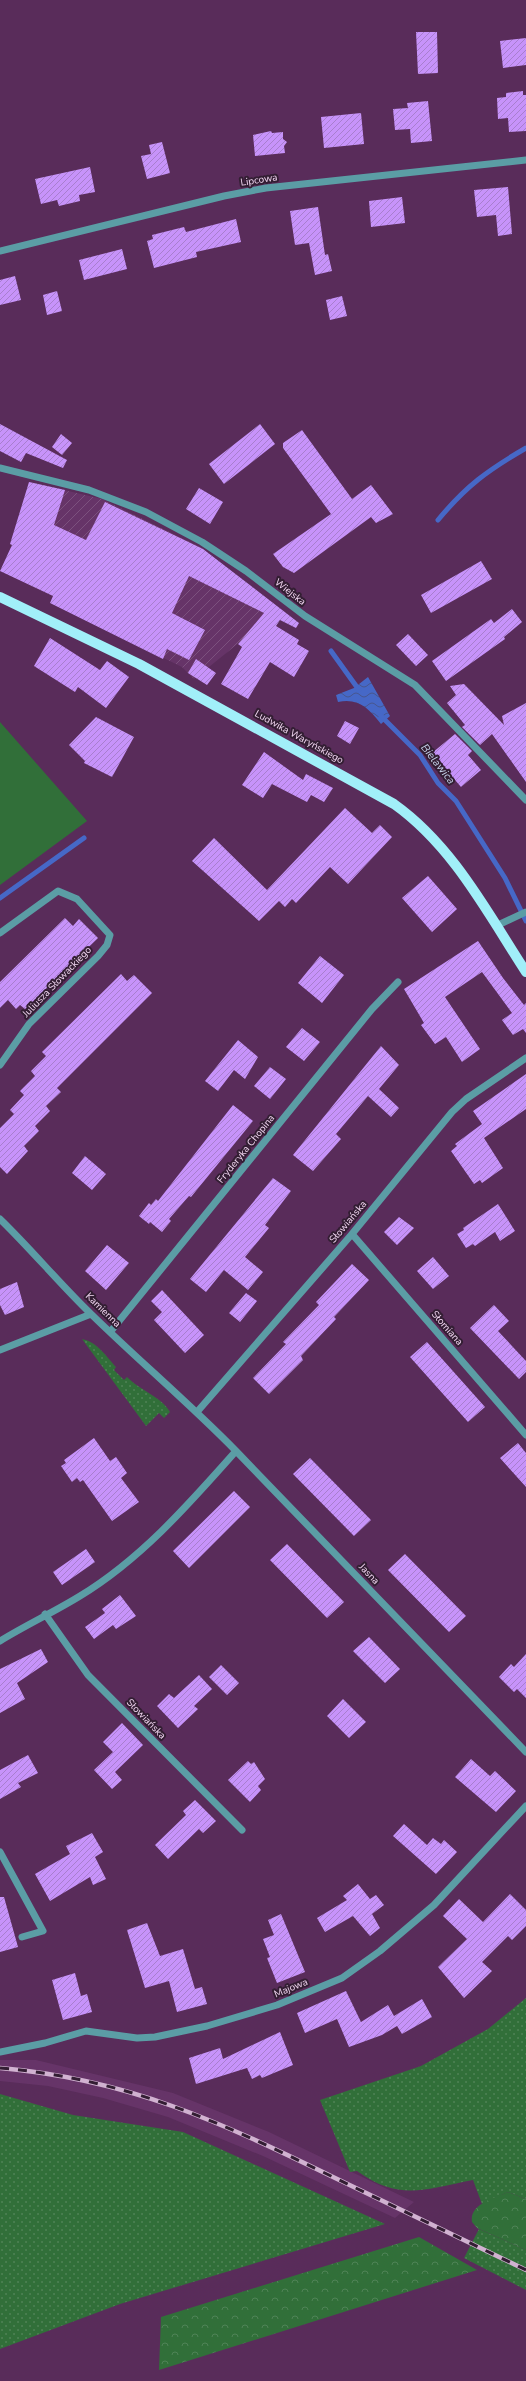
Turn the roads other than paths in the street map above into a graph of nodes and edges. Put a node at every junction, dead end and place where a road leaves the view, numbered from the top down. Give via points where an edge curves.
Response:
1 (526, 160) edge
2 (0, 250) edge
3 (0, 468) edge
4 (0, 597) edge
5 (526, 800) edge
6 (526, 912) edge
7 (496, 926) junction
8 (0, 932) edge
9 (526, 972) edge
10 (398, 982) dead end
11 (526, 1058) edge
12 (0, 1065) edge
13 (0, 1219) edge
14 (352, 1234) junction
15 (91, 1314) junction
16 (111, 1331) junction
17 (0, 1350) edge
18 (197, 1412) junction
19 (526, 1435) edge
20 (236, 1451) junction
21 (45, 1614) junction
22 (0, 1641) edge
23 (526, 1752) edge
24 (526, 1806) edge
25 (242, 1830) dead end
26 (0, 1852) edge
27 (22, 1937) dead end
28 (0, 2052) edge

1 - 2 street, Lipcowa via 266,188
3 - 5 street, Wiejska via 89,490 146,512 202,542 246,571 305,616 415,684
4 - 7 main road, Ludwika Waryńskiego via 139,664 394,804 438,843
6 - 7 street
7 - 9 main road, Ludwika Waryńskiego
8 - 12 street, Juliusza Słowackiego via 58,891 77,899 110,935 107,945 62,994 29,1024
10 - 16 street, Fryderyka Chopina via 372,1009
11 - 14 street, Słowiańska via 466,1099 452,1112
13 - 15 street, Kamienna via 34,1251
14 - 18 street, Słowiańska
14 - 19 street, Słomiana
15 - 16 street, Kamienna
15 - 17 street
16 - 18 street, Kamienna via 170,1390
18 - 20 street, Jasna
20 - 21 street via 194,1499 152,1540 80,1596
20 - 23 street, Jasna
21 - 22 street
21 - 25 street, Słowiańska via 88,1675
24 - 28 street, Majowa via 434,1905 380,1951 342,1978 277,2004 207,2026 155,2037 137,2038 86,2031
26 - 27 street via 43,1931

